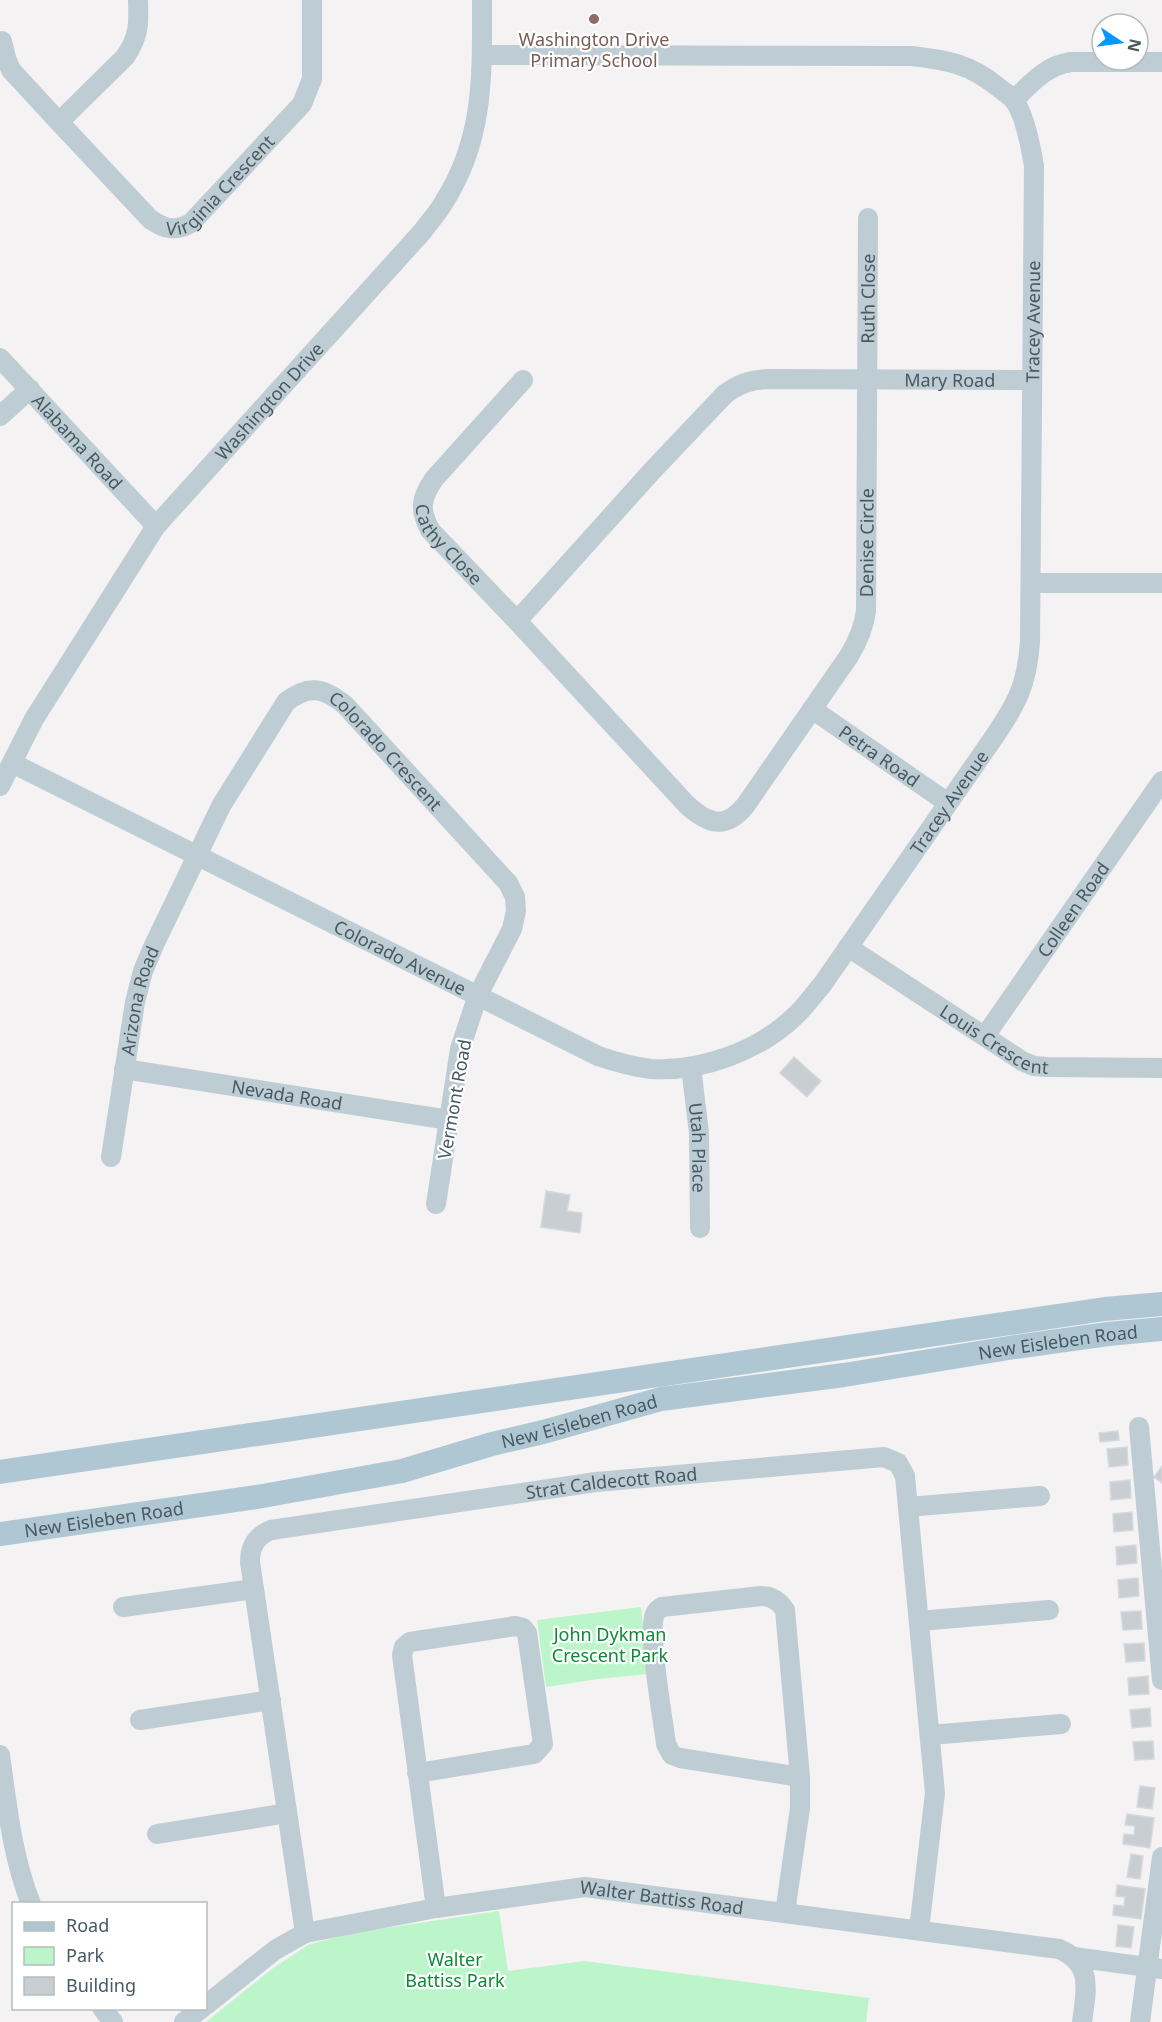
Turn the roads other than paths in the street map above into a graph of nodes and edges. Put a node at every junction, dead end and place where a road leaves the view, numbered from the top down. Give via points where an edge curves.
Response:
1 (138, 0) edge
2 (312, 0) edge
3 (482, 0) edge
4 (2, 41) dead end
5 (483, 55) junction
6 (1162, 62) edge
7 (1014, 100) junction
8 (59, 122) junction
9 (868, 218) dead end
10 (0, 358) edge
11 (867, 379) junction
12 (523, 380) dead end
13 (1032, 380) junction
14 (30, 389) junction
15 (0, 416) edge
16 (156, 526) junction
17 (1031, 583) junction
18 (1162, 583) edge
19 (517, 621) junction
20 (812, 709) junction
21 (12, 763) junction
22 (1162, 782) edge
23 (0, 786) edge
24 (948, 803) junction
25 (199, 855) junction
26 (848, 947) junction
27 (478, 995) junction
28 (795, 1016) joint
29 (985, 1036) junction
30 (691, 1066) junction
31 (1162, 1068) edge
32 (124, 1069) junction
33 (449, 1120) junction
34 (111, 1157) dead end
35 (436, 1204) dead end
36 (700, 1228) dead end
37 (1162, 1304) edge
38 (1162, 1329) edge
39 (1139, 1427) dead end
40 (0, 1472) edge
41 (1040, 1496) dead end
42 (908, 1507) junction
43 (1154, 1519) edge
44 (0, 1534) edge
45 (254, 1589) junction
46 (123, 1607) dead end
47 (1049, 1610) dead end
48 (919, 1622) junction
49 (1162, 1680) edge
50 (271, 1700) junction
51 (140, 1720) dead end
52 (1061, 1724) dead end
53 (930, 1735) junction
54 (0, 1755) edge
55 (417, 1773) junction
56 (800, 1778) junction
57 (287, 1813) junction
58 (5, 1826) edge
59 (157, 1833) dead end
60 (1162, 1857) edge
61 (1160, 1887) edge
62 (29, 1902) edge
63 (436, 1908) junction
64 (785, 1913) junction
65 (919, 1930) junction
66 (305, 1933) junction
67 (1074, 1957) junction
68 (1155, 1968) edge
69 (207, 2004) edge
70 (104, 2010) edge
71 (199, 2010) edge
72 (113, 2022) edge
73 (184, 2022) edge
74 (1082, 2022) edge
75 (1140, 2022) edge

1 - 8 street via 139,23 132,47
2 - 8 street, Virginia Crescent via 312,79 302,104 182,228 160,226 150,219
3 - 5 street, Washington Drive
4 - 8 street, Virginia Crescent via 11,70
5 - 7 street via 912,56 964,65
5 - 16 street, Washington Drive via 474,132 461,170 444,202 422,232
6 - 7 street via 1059,63
7 - 13 street, Tracey Avenue via 1034,166
9 - 11 street, Ruth Close
10 - 14 street, Alabama Road
11 - 13 street, Mary Road
11 - 19 street via 766,379 739,383 652,471
11 - 20 street, Denise Circle via 864,624 849,656
12 - 19 street, Cathy Close via 447,463 426,491 422,505 430,530
13 - 17 street, Tracey Avenue
14 - 15 street
14 - 16 street, Alabama Road
16 - 21 street, Washington Drive via 34,719
17 - 18 street
17 - 24 street, Tracey Avenue via 1030,642 1023,687 1013,708
19 - 20 street, Denise Circle via 687,805 708,820 718,822 736,816
20 - 24 street, Petra Road
21 - 23 street, Washington Drive
21 - 25 street, Colorado Avenue
22 - 29 street, Colleen Road
24 - 26 street, Tracey Avenue
25 - 27 street, Colorado Avenue
25 - 27 street, Colorado Crescent via 221,806 286,702 309,690 333,695 508,883 515,897 512,928
25 - 32 street, Arizona Road via 143,971
26 - 28 street, Tracey Avenue
26 - 29 street, Louis Crescent
27 - 30 street, Colorado Avenue via 616,1062 653,1069
27 - 33 street, Vermont Road via 460,1049
28 - 30 street, Colorado Avenue via 751,1046 725,1058
29 - 31 street, Louis Crescent via 1034,1066
30 - 36 street, Utah Place via 699,1133
32 - 33 street, Nevada Road
32 - 34 street, Arizona Road
33 - 35 street, Vermont Road
37 - 40 main road, New Eisleben Road via 1105,1309
38 - 44 main road, New Eisleben Road via 661,1398 402,1471 257,1497
39 - 43 street
41 - 42 street
42 - 45 street, Strat Caldecott Road via 903,1469 884,1456 596,1482 271,1530 259,1536 251,1548
42 - 48 street, Strat Caldecott Road
43 - 49 street
45 - 46 street
45 - 50 street, Strat Caldecott Road
47 - 48 street
48 - 53 street, Strat Caldecott Road
50 - 51 street
50 - 57 street, Strat Caldecott Road
52 - 53 street
53 - 65 street, Strat Caldecott Road via 935,1802
54 - 58 street
55 - 55 street via 404,1647 410,1642 523,1628 531,1655 543,1744 540,1749 534,1754
55 - 63 street
56 - 56 street via 672,1755 666,1743 653,1641 658,1610 761,1596 782,1605 787,1616
56 - 64 street via 800,1808
57 - 59 street
57 - 66 street, Strat Caldecott Road
58 - 62 street
60 - 61 street
61 - 68 street
63 - 64 street, Walter Battiss Road via 585,1887
63 - 66 street, Walter Battiss Road
64 - 65 street, Walter Battiss Road
65 - 67 street, Walter Battiss Road via 1059,1949
66 - 69 street, Walter Battiss Road via 275,1950
67 - 68 street, Walter Battiss Road
67 - 74 street via 1086,1979
68 - 75 street
70 - 72 street
71 - 73 street

